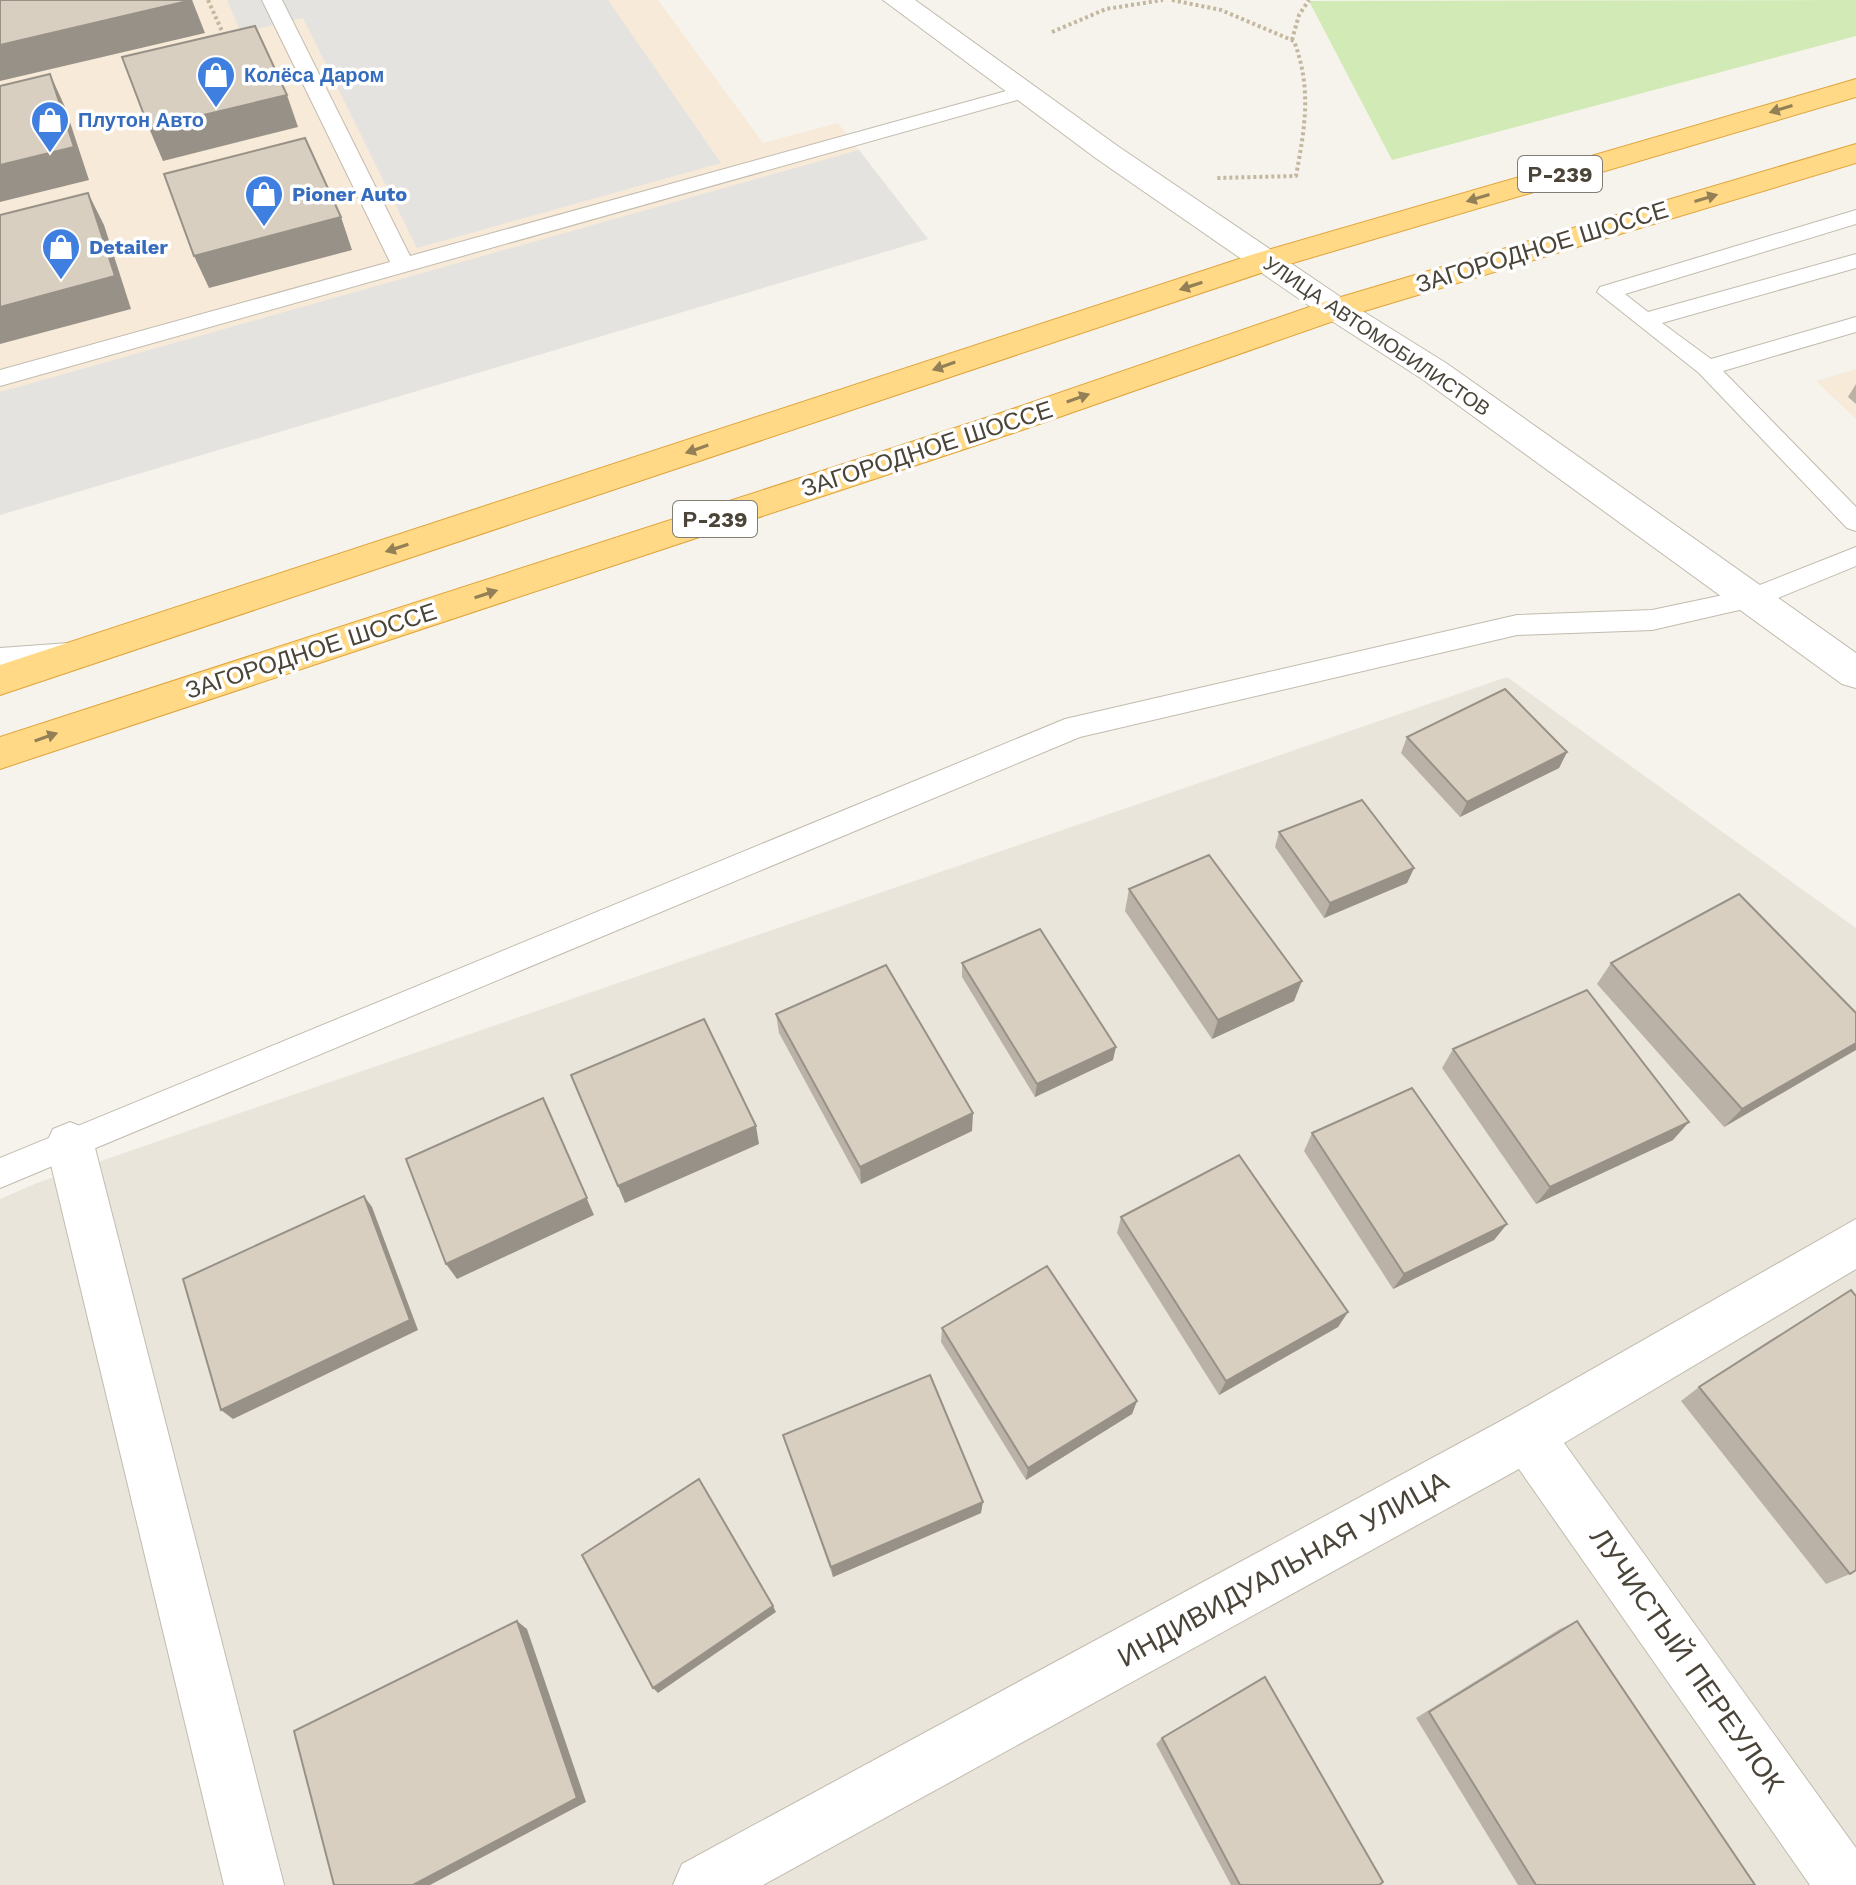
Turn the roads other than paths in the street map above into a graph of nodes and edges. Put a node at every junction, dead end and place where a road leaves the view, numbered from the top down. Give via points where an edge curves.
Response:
1 (272, 0) edge
2 (897, 0) edge
3 (1856, 88) edge
4 (1024, 92) junction
5 (1856, 153) edge
6 (1856, 217) edge
7 (1265, 261) junction
8 (1856, 261) edge
9 (403, 265) junction
10 (1336, 309) junction
11 (1644, 321) junction
12 (1856, 324) edge
13 (1707, 368) junction
14 (0, 378) edge
15 (1856, 522) edge
16 (1856, 556) edge
17 (1752, 598) junction
18 (86, 651) junction
19 (0, 658) edge
20 (1856, 673) edge
21 (0, 680) edge
22 (0, 753) edge
23 (70, 1144) junction
24 (0, 1173) edge
25 (1856, 1242) edge
26 (1527, 1436) junction
27 (254, 1885) edge
28 (703, 1885) edge
29 (1846, 1885) edge

1 - 9 lane
2 - 4 street, УЛИЦА АВТОМОБИЛИСТОВ
3 -> 7 highway, Р-239
4 - 7 street, УЛИЦА АВТОМОБИЛИСТОВ
4 - 9 lane
10 -> 5 highway, ЗАГОРОДНОЕ ШОССЕ / Р-239
6 - 11 lane via 1608,292
7 - 10 street, УЛИЦА АВТОМОБИЛИСТОВ
7 -> 18 highway, Р-239
8 - 11 lane
9 - 14 lane
10 - 17 street, УЛИЦА АВТОМОБИЛИСТОВ via 1434,371
22 -> 10 highway, ЗАГОРОДНОЕ ШОССЕ / Р-239 via 995,427
11 - 13 lane
12 - 13 lane
13 - 15 lane
16 - 17 lane
17 - 20 street, УЛИЦА АВТОМОБИЛИСТОВ
17 - 23 lane via 1652,620 1517,625 1075,727
18 - 19 lane
18 - 21 highway, Р-239
23 - 24 lane
23 - 27 street
25 - 26 street, ИНДИВИДУАЛЬНАЯ УЛИЦА
26 - 28 street, ИНДИВИДУАЛЬНАЯ УЛИЦА
26 - 29 street, ЛУЧИСТЫЙ ПЕРЕУЛОК

